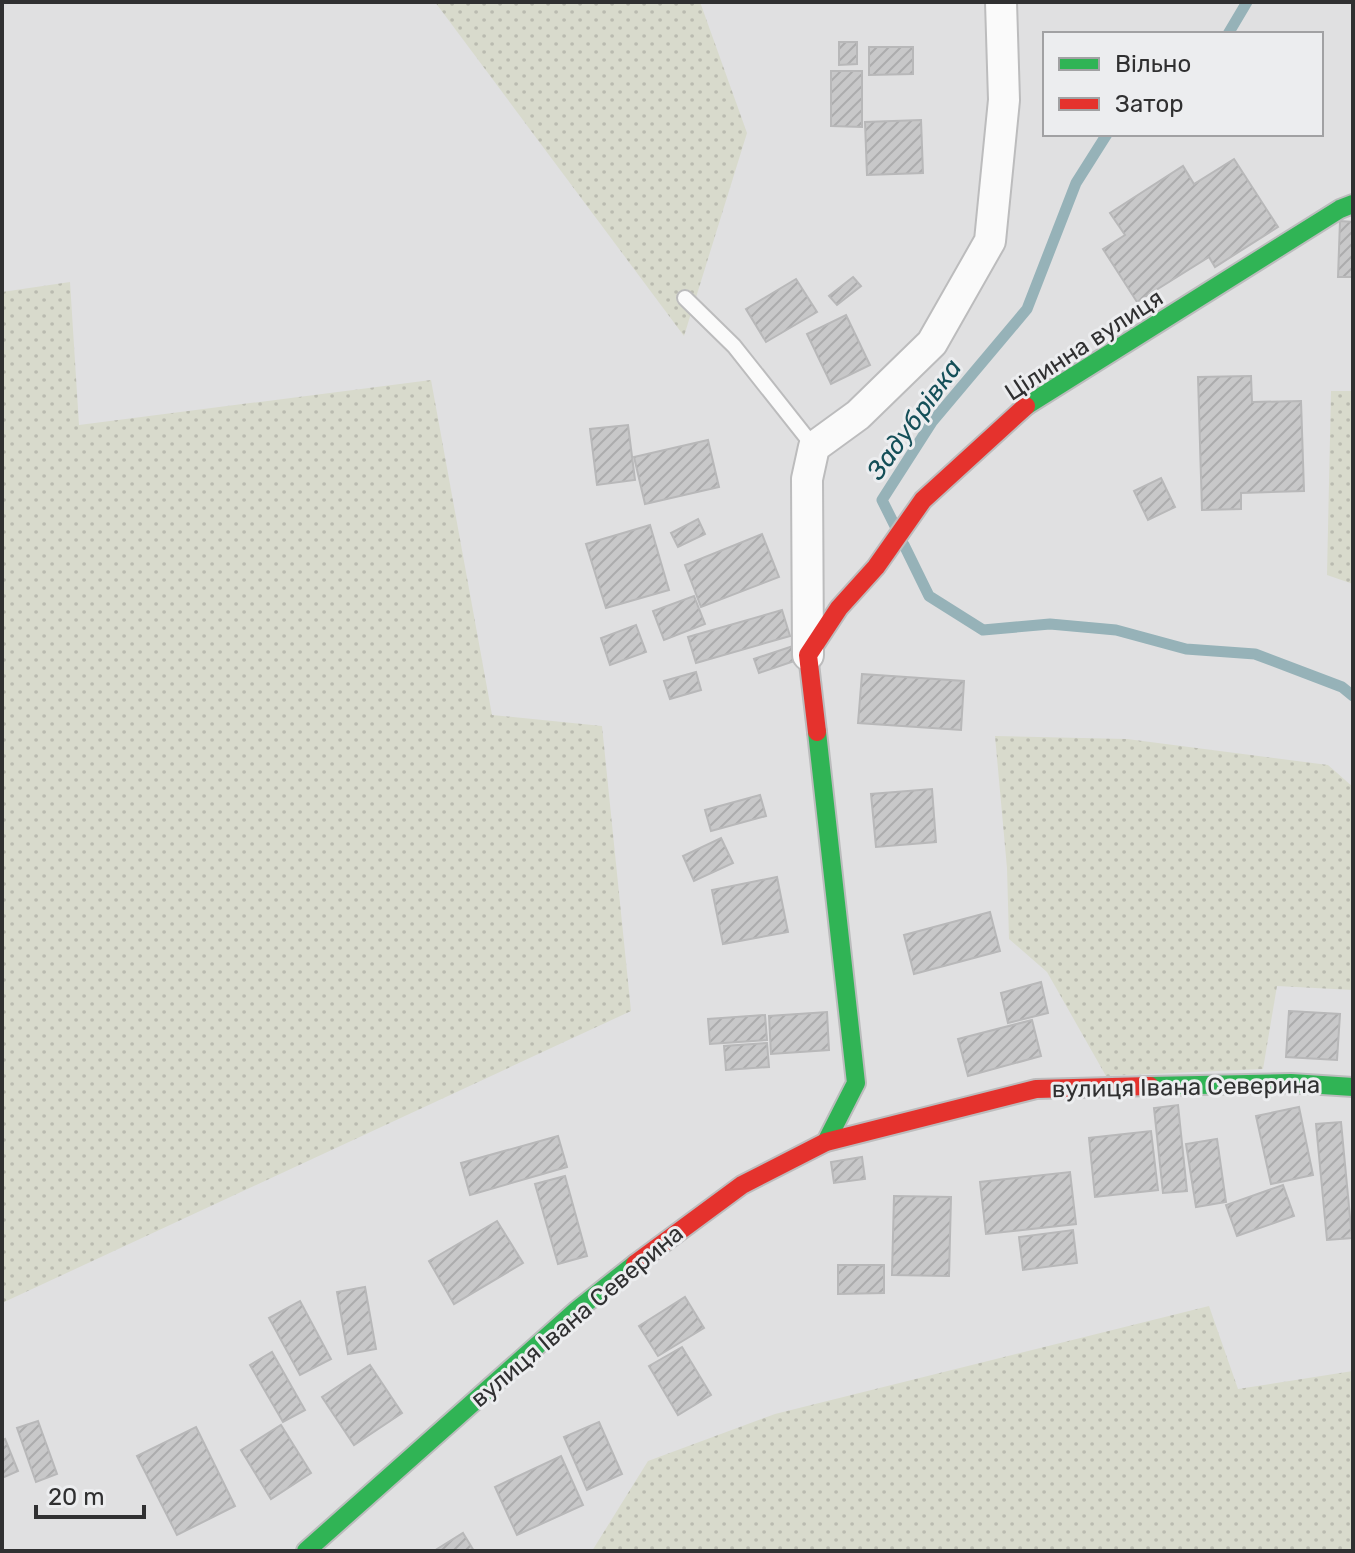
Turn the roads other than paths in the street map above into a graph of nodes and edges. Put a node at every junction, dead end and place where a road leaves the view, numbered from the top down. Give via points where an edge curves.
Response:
1 (1001, 2) edge
2 (1353, 204) edge
3 (685, 298) dead end
4 (814, 447) junction
5 (808, 655) junction
6 (1353, 1087) edge
7 (826, 1142) junction
8 (306, 1551) edge

1 - 4 street via 1004,100 990,241 932,343 858,415
2 - 5 street, Цілинна вулиця via 1025,407 923,500
3 - 4 lane via 734,346
4 - 5 street via 807,479
5 - 7 street via 856,1083
6 - 7 street, вулиця Івана Северина via 1291,1083 1036,1089
7 - 8 street, вулиця Івана Северина via 742,1185 652,1250

